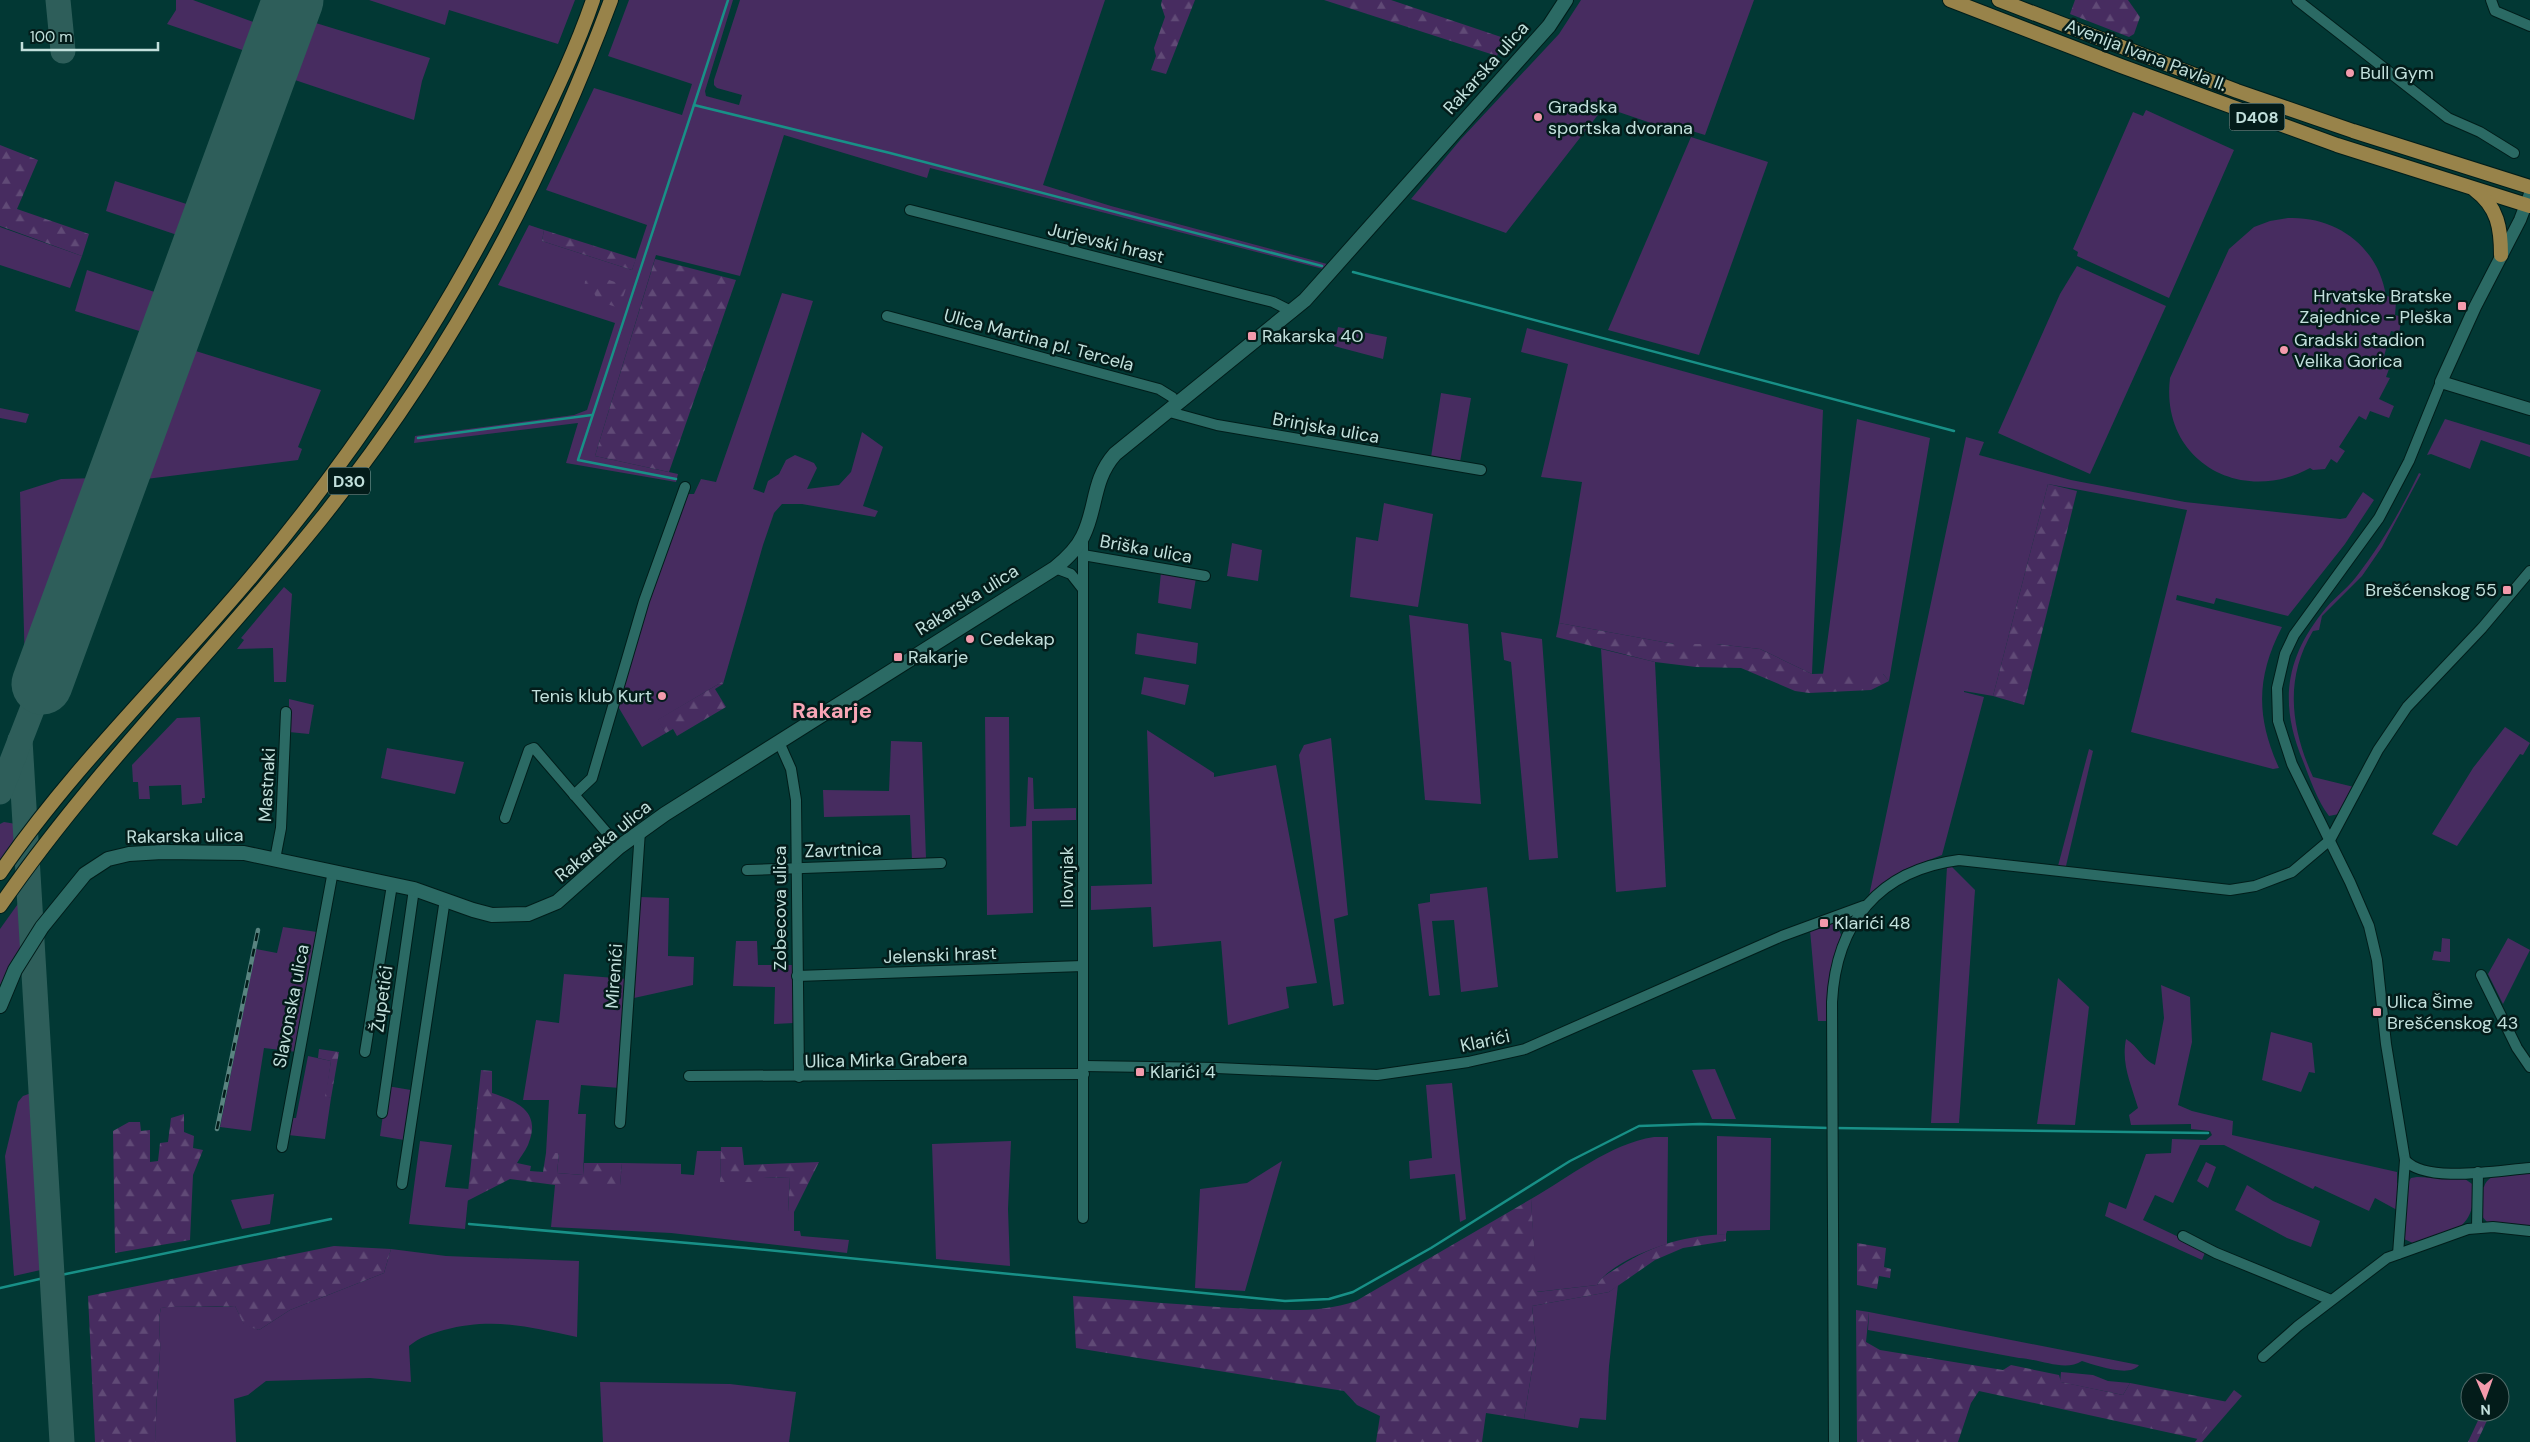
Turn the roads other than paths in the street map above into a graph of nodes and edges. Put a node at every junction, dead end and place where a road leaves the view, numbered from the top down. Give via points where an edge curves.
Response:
1 (593, 0) edge
2 (611, 0) edge
3 (1566, 0) edge
4 (1950, 0) edge
5 (1999, 0) edge
6 (2297, 0) edge
7 (2491, 0) edge
8 (2530, 26) edge
9 (2514, 153) dead end
10 (2470, 187) junction
11 (2530, 187) edge
12 (2529, 202) edge
13 (910, 210) dead end
14 (2501, 255) junction
15 (1292, 312) junction
16 (887, 316) dead end
17 (2441, 382) junction
18 (1172, 408) junction
19 (2530, 409) edge
20 (1481, 470) dead end
21 (685, 487) dead end
22 (1083, 536) junction
23 (1083, 555) junction
24 (1055, 568) junction
25 (2530, 571) edge
26 (1205, 576) dead end
27 (1082, 588) junction
28 (286, 712) dead end
29 (779, 742) junction
30 (574, 795) junction
31 (506, 818) dead end
32 (640, 831) junction
33 (2330, 840) junction
34 (619, 847) junction
35 (275, 859) junction
36 (941, 863) dead end
37 (796, 868) junction
38 (747, 870) dead end
39 (333, 872) junction
40 (0, 873) edge
41 (392, 884) junction
42 (414, 889) junction
43 (445, 899) junction
44 (0, 906) edge
45 (1865, 906) junction
46 (1084, 966) junction
47 (2481, 975) dead end
48 (797, 976) junction
49 (0, 1006) edge
50 (365, 1052) dead end
51 (2530, 1067) edge
52 (1084, 1070) junction
53 (689, 1076) dead end
54 (799, 1077) junction
55 (382, 1113) dead end
56 (620, 1123) dead end
57 (282, 1147) dead end
58 (2405, 1160) junction
59 (2530, 1168) edge
60 (2478, 1172) junction
61 (402, 1184) dead end
62 (1083, 1218) dead end
63 (2477, 1228) junction
64 (2530, 1231) edge
65 (2183, 1236) dead end
66 (2398, 1254) junction
67 (2331, 1300) junction
68 (2263, 1357) dead end
69 (1834, 1442) edge

1 - 40 main road, D30 via 552,98 505,197 438,317 359,439 251,577 61,791
2 - 44 main road, D30 via 572,98 507,233 413,392 322,517 61,822 28,863
3 - 15 main road, Rakarska ulica via 1549,26
4 - 10 main road, Avenija Ivana Pavla II. / D408 via 2231,108
5 - 11 main road, Avenija Ivana Pavla II. / D408 via 2237,91
6 - 9 street via 2448,118 2480,132
7 - 8 street via 2495,11
10 - 12 main road, Avenija Ivana Pavla II. / D408
10 - 14 main road via 2482,195 2495,213 2501,236
12 - 14 street
13 - 15 street, Jurjevski hrast via 1265,300
14 - 17 street
15 - 18 main road, Rakarska ulica
16 - 18 street, Ulica Martina pl. Tercela via 1159,389 1172,397
17 - 19 street
17 - 33 street via 2409,461 2387,504 2294,636 2279,672 2277,705 2284,742
18 - 20 street, Brinjska ulica via 1226,426
18 - 22 main road, Rakarska ulica via 1106,464 1098,480
21 - 30 street via 644,601 592,778
22 - 23 street, Ilovnjak
22 - 24 main road, Rakarska ulica via 1073,552
23 - 26 street, Briška ulica
23 - 27 street, Ilovnjak
24 - 27 street via 1070,574
24 - 29 main road, Rakarska ulica
25 - 33 street via 2482,628 2407,707 2378,750
27 - 46 street, Ilovnjak
28 - 35 street, Mastnaki via 281,828
29 - 32 main road, Rakarska ulica
29 - 37 street, Zobecova ulica via 791,768 796,791
30 - 31 street via 531,748
30 - 34 street
32 - 34 main road, Rakarska ulica
32 - 56 street, Mirenići
33 - 45 street via 2292,872 2242,889 2212,889 1959,860 1934,864 1906,874
33 - 58 street via 2361,906 2373,942
34 - 43 main road, Rakarska ulica via 571,891 528,914 492,914
35 - 39 main road, Rakarska ulica
35 - 49 main road, Rakarska ulica via 226,851 162,852 129,854 102,862 77,882 42,927 15,970
36 - 37 street, Zavrtnica
37 - 38 street, Zavrtnica
37 - 48 street, Zobecova ulica
39 - 41 main road, Rakarska ulica
39 - 57 street, Slavonska ulica
41 - 42 main road, Rakarska ulica
41 - 50 street
42 - 43 main road, Rakarska ulica
42 - 55 street, Župetići
43 - 61 street
45 - 52 street, Klarići via 1782,936 1525,1049 1468,1062 1377,1076 1217,1068
45 - 69 street via 1849,930 1836,964 1832,1002
46 - 48 street, Jelenski hrast
46 - 52 street, Ilovnjak
47 - 51 street via 2513,1041
48 - 54 street, Zobecova ulica
52 - 54 street, Ulica Mirka Grabera
52 - 62 street, Ilovnjak
53 - 54 street, Ulica Mirka Grabera
58 - 60 street via 2426,1171
58 - 66 street
59 - 60 street
60 - 63 street
63 - 64 street
63 - 66 street
65 - 67 street via 2216,1253
66 - 67 street via 2376,1265
67 - 68 street

